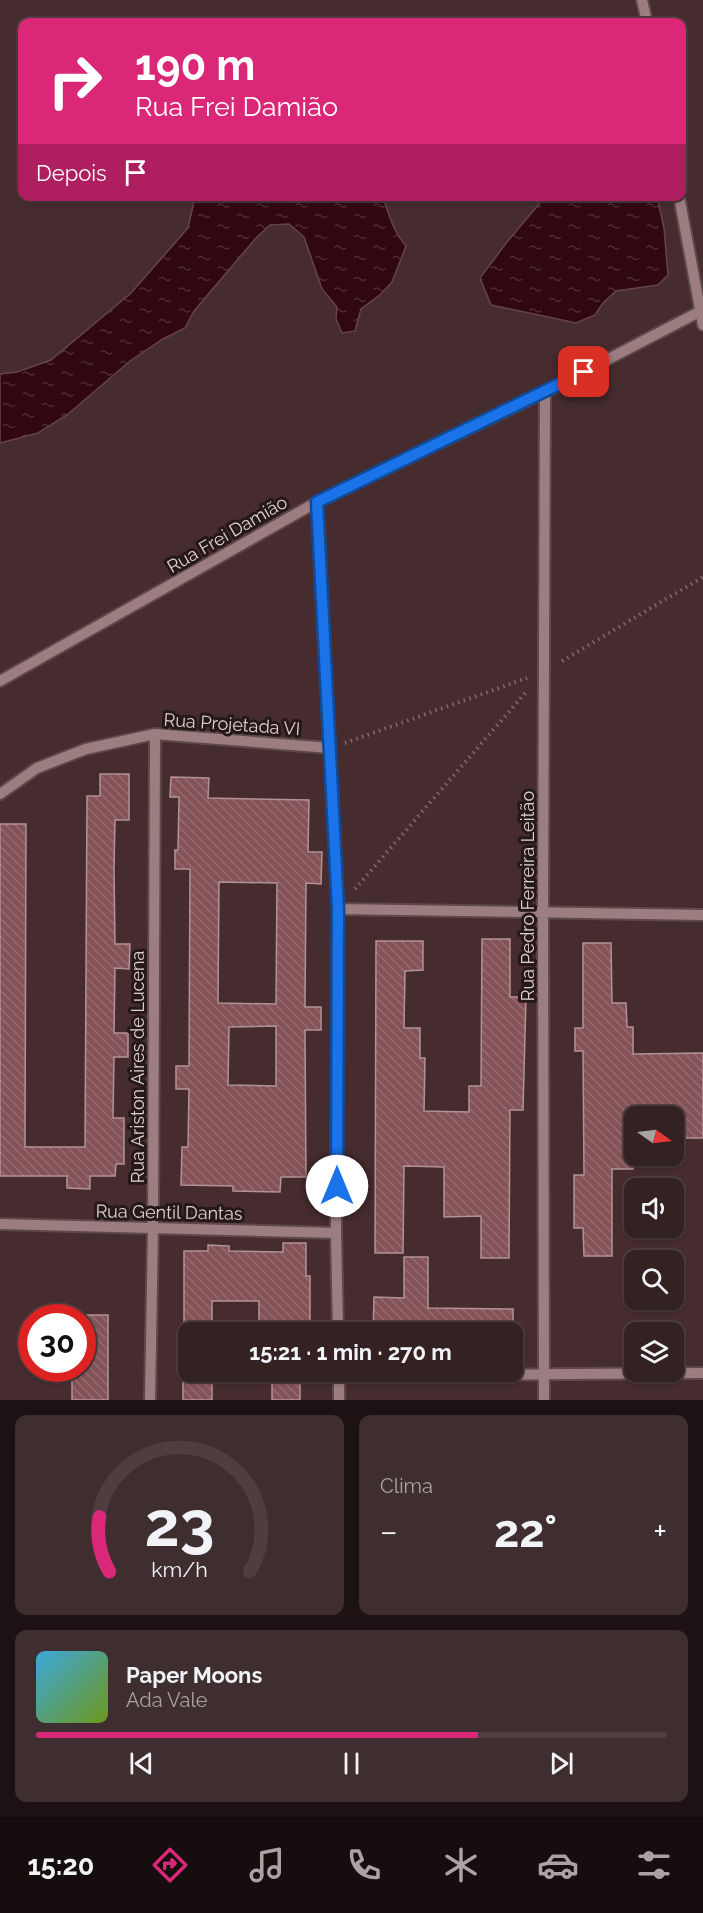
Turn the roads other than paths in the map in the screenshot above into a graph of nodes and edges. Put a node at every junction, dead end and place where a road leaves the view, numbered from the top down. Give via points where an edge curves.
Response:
1 (642, 0) edge
2 (646, 18) edge
3 (680, 201) edge
4 (701, 311) junction
5 (703, 325) edge
6 (545, 392) junction
7 (317, 502) junction
8 (0, 681) edge
9 (155, 734) junction
10 (330, 748) junction
11 (0, 794) edge
12 (338, 909) junction
13 (543, 912) junction
14 (703, 915) edge
15 (0, 1224) edge
16 (153, 1228) junction
17 (336, 1233) junction
18 (338, 1322) edge
19 (523, 1373) edge
20 (544, 1373) junction
21 (703, 1373) edge
22 (339, 1382) edge
23 (150, 1400) edge
24 (339, 1400) edge
25 (544, 1400) edge

1 - 2 street
3 - 4 street
4 - 5 street
4 - 6 street, Rua Frei Damião
6 - 7 street, Rua Frei Damião
6 - 13 street, Rua Pedro Ferreira Leitão
7 - 8 street, Rua Frei Damião
7 - 10 street
9 - 10 street, Rua Projetada VI
9 - 11 street, Rua Projetada VI via 86,749 37,768
9 - 16 street, Rua Ariston Aires de Lucena
10 - 12 street
12 - 13 street
12 - 17 street
13 - 14 street
13 - 20 street, Rua Pedro Ferreira Leitão
15 - 16 street, Rua Gentil Dantas
16 - 17 street, Rua Gentil Dantas
16 - 23 street, Rua Ariston Aires de Lucena
17 - 18 street
19 - 20 street
20 - 21 street
20 - 25 street, Rua Pedro Ferreira Leitão
22 - 24 street

